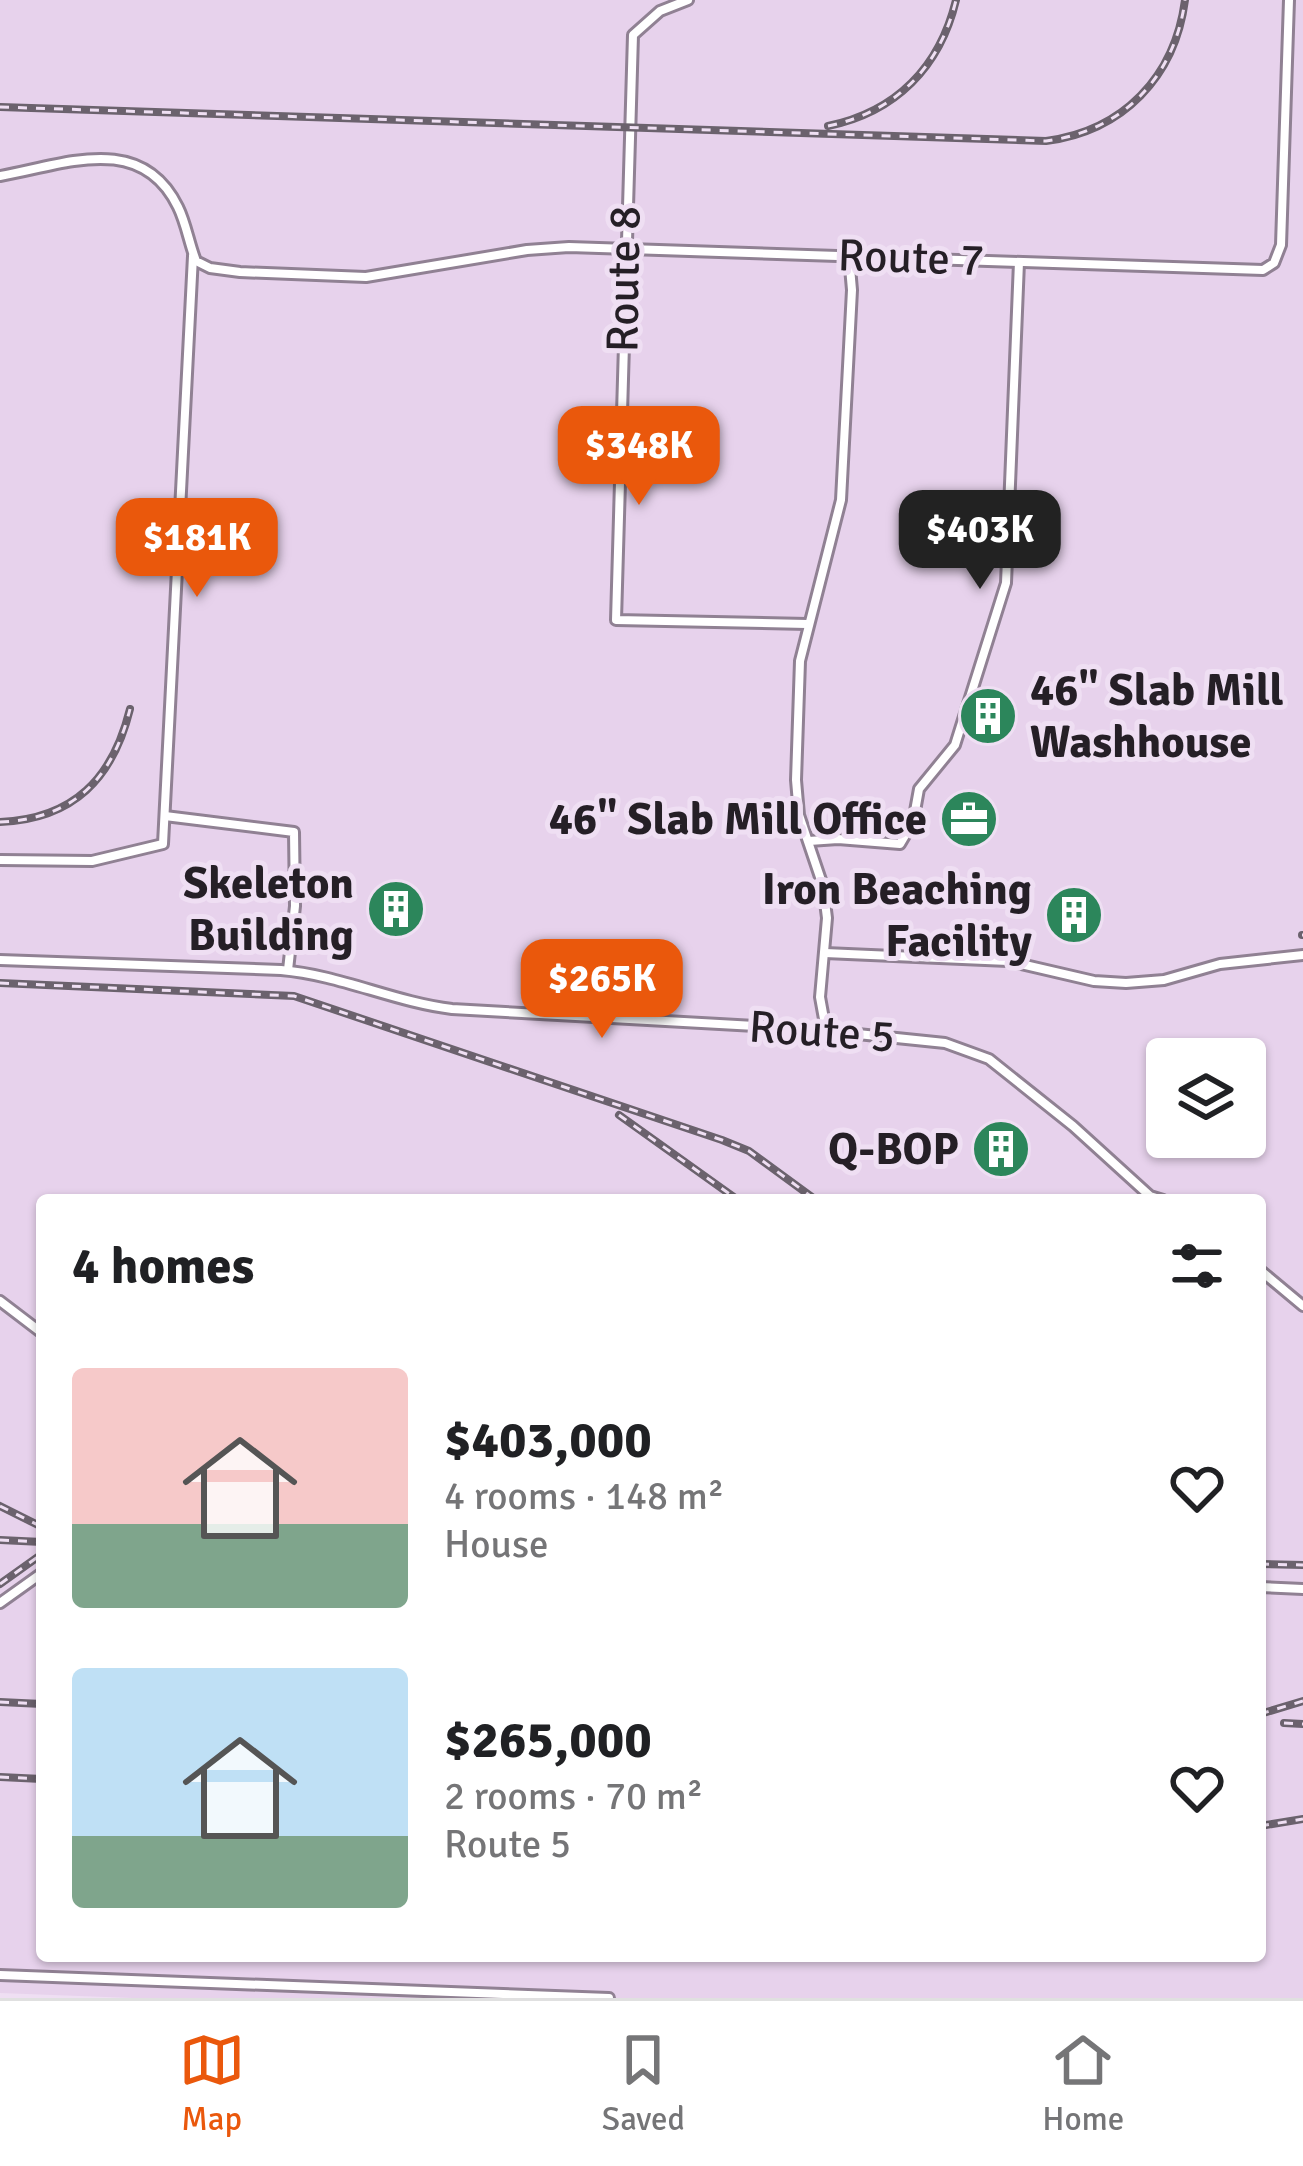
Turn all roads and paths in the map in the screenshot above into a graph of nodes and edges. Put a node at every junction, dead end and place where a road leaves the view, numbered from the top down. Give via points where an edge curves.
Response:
1 (688, 0) edge
2 (1289, 0) edge
3 (0, 176) edge
4 (624, 248) junction
5 (193, 253) junction
6 (849, 256) junction
7 (1019, 262) junction
8 (807, 624) junction
9 (165, 816) junction
10 (809, 841) junction
11 (0, 860) edge
12 (825, 953) junction
13 (1303, 955) edge
14 (0, 960) edge
15 (288, 971) junction
16 (826, 1030) junction
17 (1148, 1194) edge
18 (1266, 1275) edge
19 (0, 1301) edge
20 (1303, 1306) edge
21 (36, 1328) edge
22 (36, 1577) edge
23 (1266, 1587) edge
24 (1303, 1589) edge
25 (0, 1603) edge
26 (0, 1975) edge
27 (608, 1998) edge

1 - 4 street, Route 8 via 633,35
2 - 7 street, Route 7 via 1274,263 1263,270
3 - 5 street via 84,157 129,162 155,173 179,208
4 - 5 street, Route 7 via 526,250 366,277 225,270
4 - 6 street, Route 7
4 - 8 street, Route 8 via 616,620
5 - 9 street
6 - 7 street, Route 7
6 - 8 street via 841,500
7 - 10 street via 1006,584 956,745 919,789 900,844
8 - 10 street via 796,780
9 - 11 street via 164,844 92,861
9 - 15 street via 294,832
10 - 12 street via 823,886
12 - 13 street via 1008,961 1126,983
12 - 16 street
14 - 15 street, Route 5
15 - 16 street, Route 5 via 452,1010
16 - 17 street, Route 5 via 945,1043 989,1059
18 - 20 street
19 - 21 street
22 - 25 street
23 - 24 street
26 - 27 street

